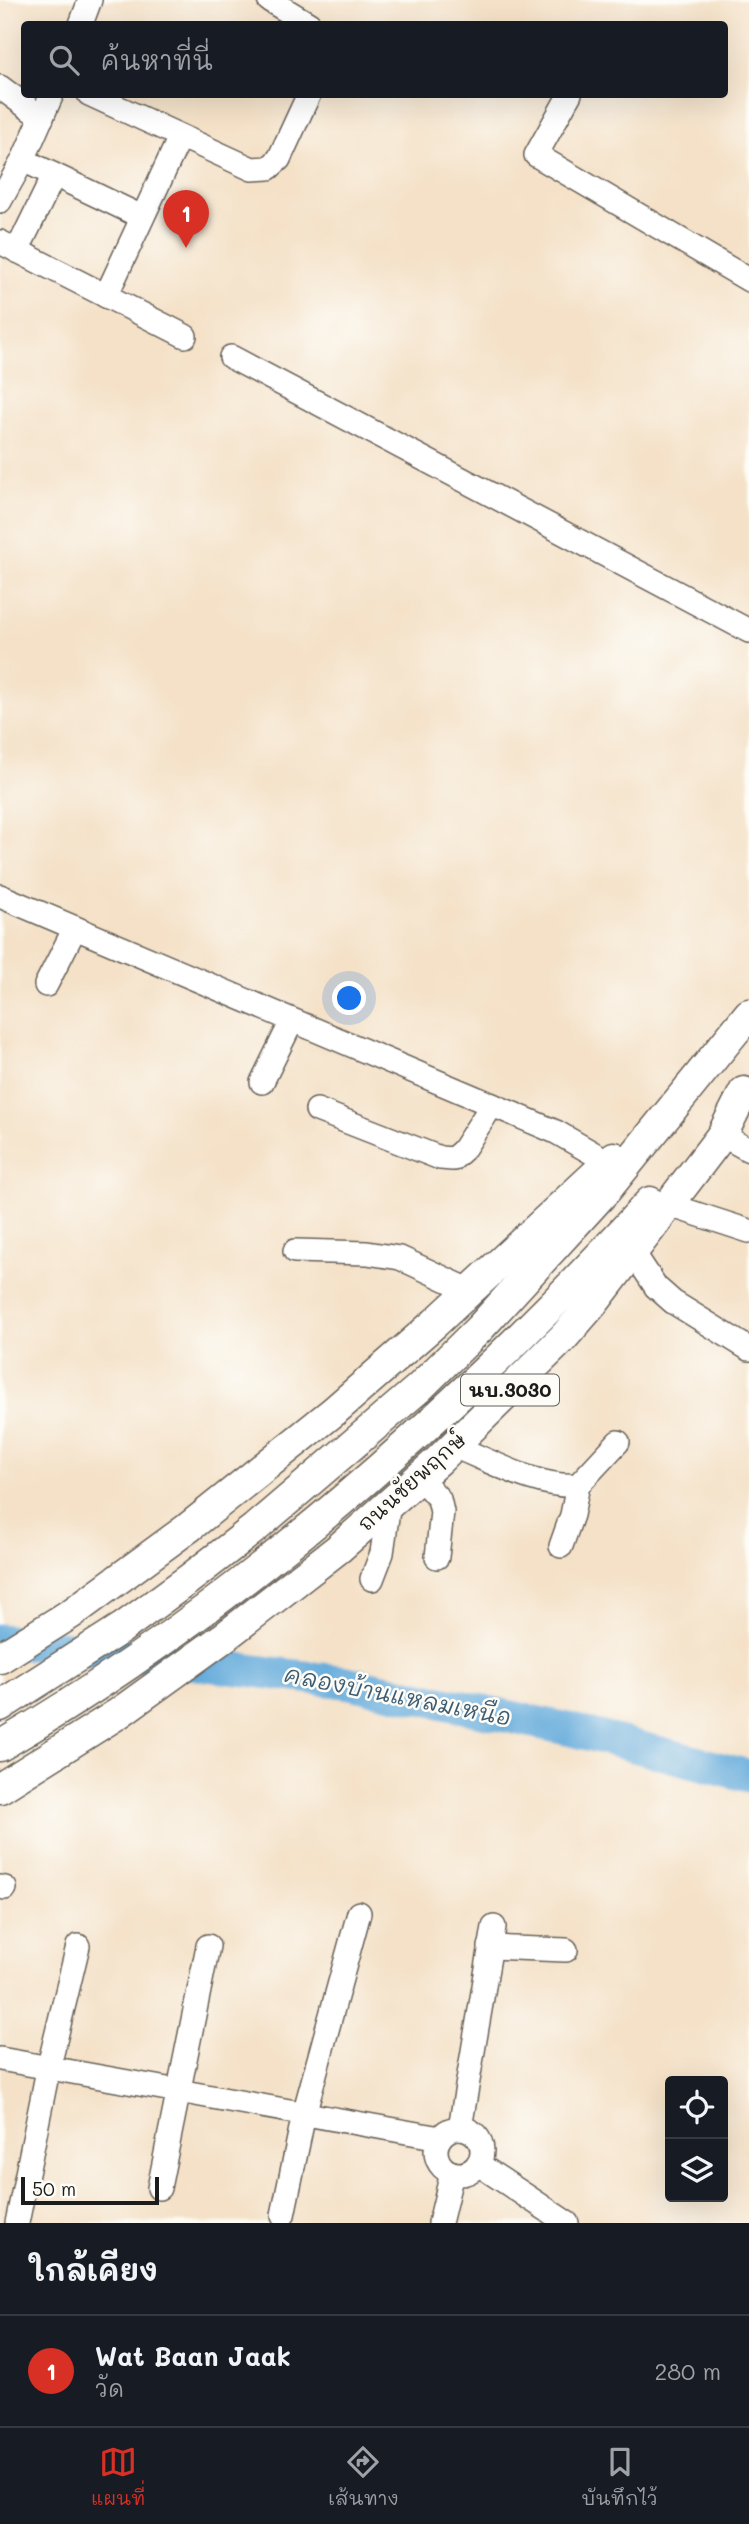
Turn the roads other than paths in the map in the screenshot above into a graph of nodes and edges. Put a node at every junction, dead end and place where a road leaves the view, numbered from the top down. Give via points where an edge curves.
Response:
1 (89, 0) edge
2 (269, 0) edge
3 (82, 21) edge
4 (304, 21) edge
5 (0, 87) edge
6 (50, 98) edge
7 (97, 98) edge
8 (307, 98) edge
9 (568, 98) edge
10 (42, 118) junction
11 (180, 137) junction
12 (23, 160) junction
13 (54, 175) junction
14 (0, 201) edge
15 (142, 217) junction
16 (9, 246) edge
17 (749, 280) edge
18 (106, 296) junction
19 (185, 336) dead end
20 (231, 357) dead end
21 (749, 631) edge
22 (0, 896) edge
23 (75, 928) junction
24 (46, 985) dead end
25 (749, 1014) edge
26 (292, 1021) junction
27 (262, 1082) dead end
28 (746, 1089) edge
29 (678, 1103) junction
30 (492, 1105) junction
31 (317, 1110) dead end
32 (722, 1136) junction
33 (749, 1150) edge
34 (605, 1165) junction
35 (669, 1205) junction
36 (749, 1231) edge
37 (295, 1251) dead end
38 (634, 1252) junction
39 (472, 1288) junction
40 (749, 1349) edge
41 (618, 1442) dead end
42 (453, 1446) junction
43 (419, 1477) junction
44 (578, 1485) junction
45 (389, 1503) junction
46 (561, 1546) dead end
47 (437, 1556) dead end
48 (372, 1579) dead end
49 (0, 1658) edge
50 (0, 1706) edge
51 (0, 1746) edge
52 (0, 1788) edge
53 (359, 1913) dead end
54 (78, 1946) dead end
55 (208, 1946) dead end
56 (566, 1950) dead end
57 (0, 2059) edge
58 (48, 2070) junction
59 (178, 2092) junction
60 (304, 2114) junction
61 (450, 2132) junction
62 (478, 2164) junction
63 (452, 2173) junction
64 (159, 2188) dead end
65 (284, 2215) dead end
66 (562, 2222) edge
67 (17, 2223) edge
68 (440, 2223) edge

1 - 3 street
2 - 4 street
5 - 10 street
6 - 10 street
7 - 11 street
8 - 11 street via 279,159 269,168 252,169
9 - 17 street via 536,155
10 - 12 street
11 - 15 street
12 - 13 street
12 - 14 street
13 - 15 street
13 - 16 street
15 - 18 street
16 - 18 street
18 - 19 street
20 - 21 street
22 - 23 street
23 - 24 street
23 - 26 street
25 - 29 main road, นบ.3030
26 - 27 street
26 - 30 street
28 - 32 main road, ถนนชัยพฤกษ์ / นบ.3030
28 - 51 main road, ถนนชัยพฤกษ์ / นบ.3030 via 658,1193 522,1337 384,1464 252,1572 123,1666
29 - 34 main road
29 - 50 main road, นบ.3030 via 598,1199 419,1388 255,1528 122,1628
30 - 31 street via 453,1159
30 - 34 street via 556,1132
32 - 33 street
32 - 35 main road, ถนนชัยพฤกษ์ / นบ.3030
34 - 39 main road
35 - 36 street
35 - 38 main road, ถนนชัยพฤกษ์ / นบ.3030
37 - 39 street via 400,1258
38 - 40 street via 656,1286 673,1302
38 - 42 main road, ถนนชัยพฤกษ์ / นบ.3030 via 563,1338
39 - 49 main road via 302,1437 188,1528 72,1613
41 - 44 street
42 - 43 main road, ถนนชัยพฤกษ์ / นบ.3030
42 - 44 street via 563,1487
43 - 45 main road, ถนนชัยพฤกษ์ / นบ.3030
43 - 47 street via 439,1499 442,1512
44 - 46 street
45 - 48 street via 382,1553
45 - 52 main road, ถนนชัยพฤกษ์ / นบ.3030 via 338,1549 223,1638 119,1713
53 - 60 street
54 - 58 street
55 - 59 street
56 - 61 street via 492,1937
57 - 58 street
58 - 59 street
58 - 67 street
59 - 60 street
59 - 64 street
60 - 61 street
60 - 65 street
61 - 62 street via 468,2129 480,2140
61 - 63 street via 436,2154 444,2169
62 - 63 street via 467,2173
62 - 66 street
63 - 68 street

